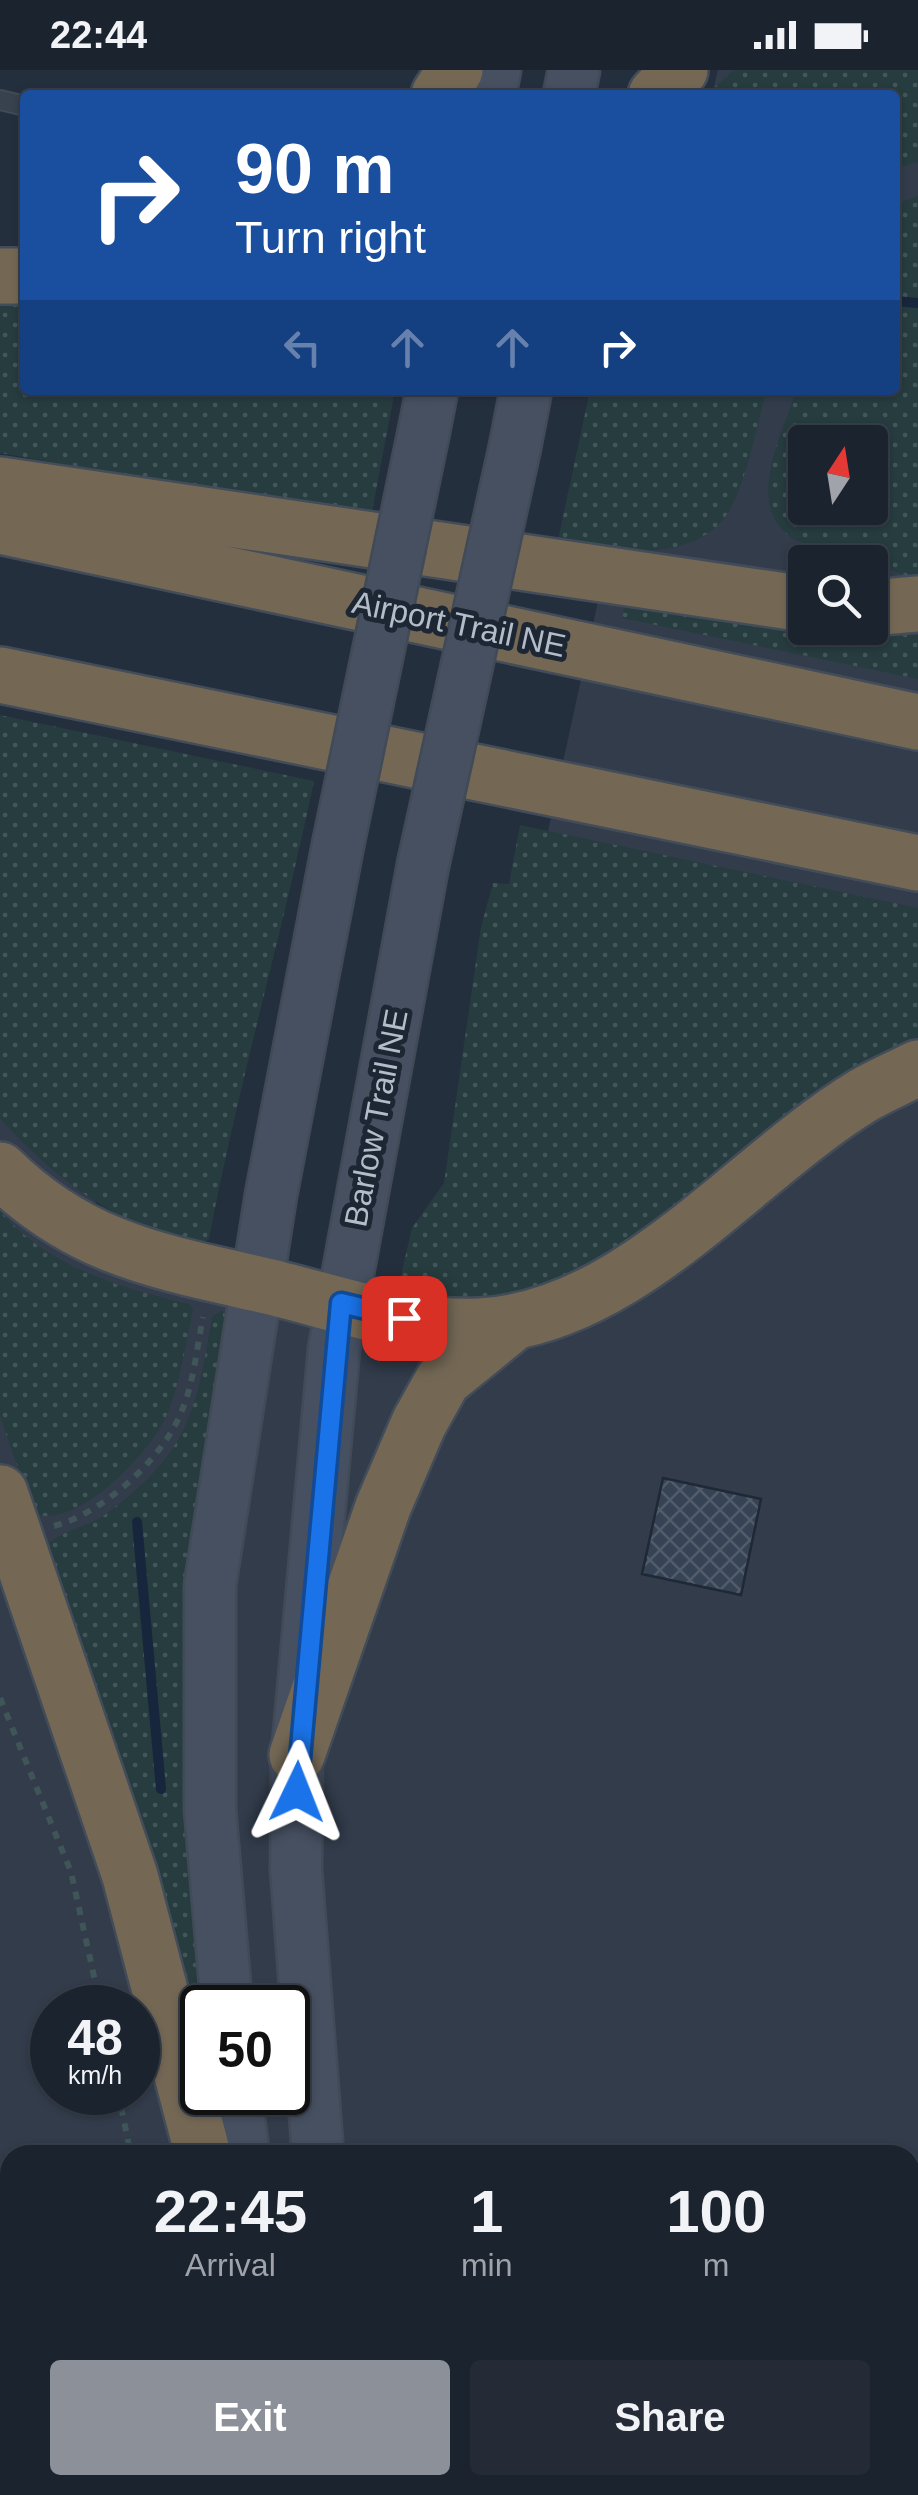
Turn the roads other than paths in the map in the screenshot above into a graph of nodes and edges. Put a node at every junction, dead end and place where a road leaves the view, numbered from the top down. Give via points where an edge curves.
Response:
1 (680, 70) edge
2 (661, 90) edge
3 (525, 395) edge
4 (428, 410) edge
5 (0, 484) edge
6 (0, 526) edge
7 (788, 601) edge
8 (918, 604) edge
9 (888, 606) edge
10 (0, 674) edge
11 (918, 722) edge
12 (918, 863) edge
13 (918, 1068) edge
14 (0, 1170) edge
15 (257, 1284) junction
16 (341, 1303) junction
17 (512, 1323) junction
18 (0, 1493) edge
19 (298, 1754) junction
20 (225, 1985) edge
21 (238, 2115) edge
22 (199, 2145) edge
23 (243, 2145) edge
24 (317, 2145) edge

1 - 2 highway
3 - 16 main road, Barlow Trail NE, bridge via 423,865
4 - 15 main road, bridge
5 - 7 highway
6 - 11 highway, Airport Trail NE
8 - 9 highway
10 - 12 highway
13 - 17 highway via 864,1095 614,1281
14 - 15 highway via 29,1199 118,1250
15 - 16 highway
15 - 20 main road via 210,1585 210,1809
16 - 17 highway via 436,1326
16 - 19 main road, Barlow Trail NE
17 - 19 highway via 443,1380 418,1424
18 - 22 highway via 130,1876
19 - 24 main road, Barlow Trail NE via 296,1869
21 - 23 main road

